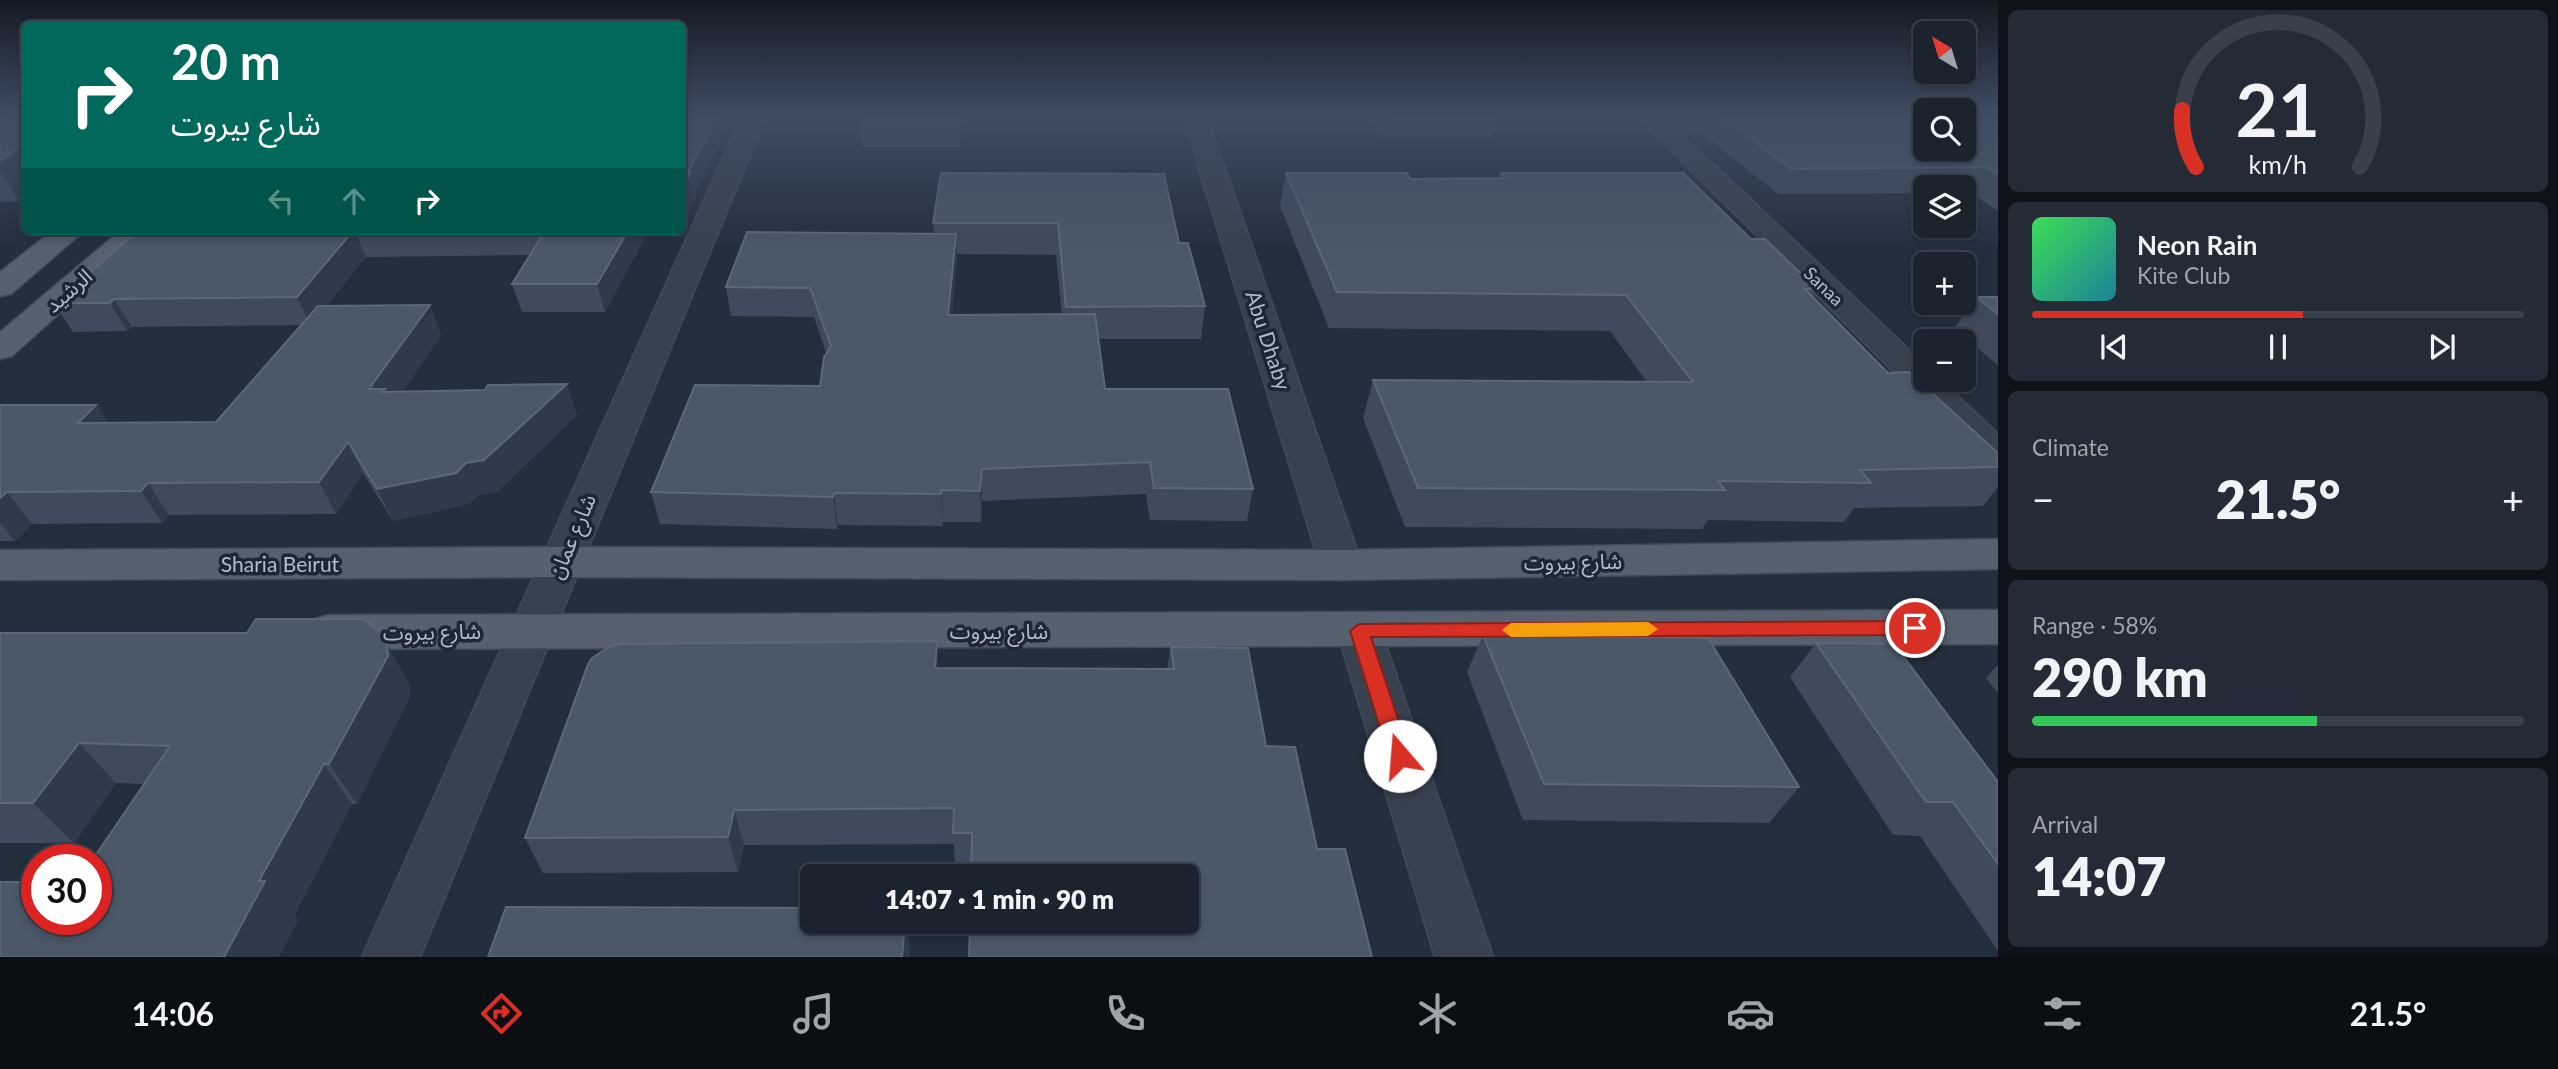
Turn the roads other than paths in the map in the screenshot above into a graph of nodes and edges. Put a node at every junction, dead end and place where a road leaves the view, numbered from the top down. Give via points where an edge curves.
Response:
1 (735, 161) edge
2 (1210, 161) edge
3 (1695, 161) edge
4 (65, 235) edge
5 (132, 235) edge
6 (0, 287) edge
7 (0, 349) edge
8 (1998, 455) edge
9 (1998, 554) edge
10 (561, 562) junction
11 (0, 565) edge
12 (1341, 565) junction
13 (1998, 628) edge
14 (532, 630) junction
15 (1359, 631) junction
16 (294, 633) edge
17 (391, 957) edge
18 (1464, 957) edge

1 - 10 street, شارع عمان
2 - 12 street, Abu Dhaby
3 - 8 street, Sanaa
4 - 6 main road, الرشيد
5 - 7 main road, الرشيد
9 - 12 main road, شارع بيروت
10 - 11 main road, Sharia Beirut
10 - 12 main road, شارع بيروت
10 - 14 street, شارع عمان
13 - 15 main road, شارع بيروت
14 - 15 main road, شارع بيروت
14 - 16 main road, شارع بيروت
14 - 17 street, شارع عمان
15 - 18 street

